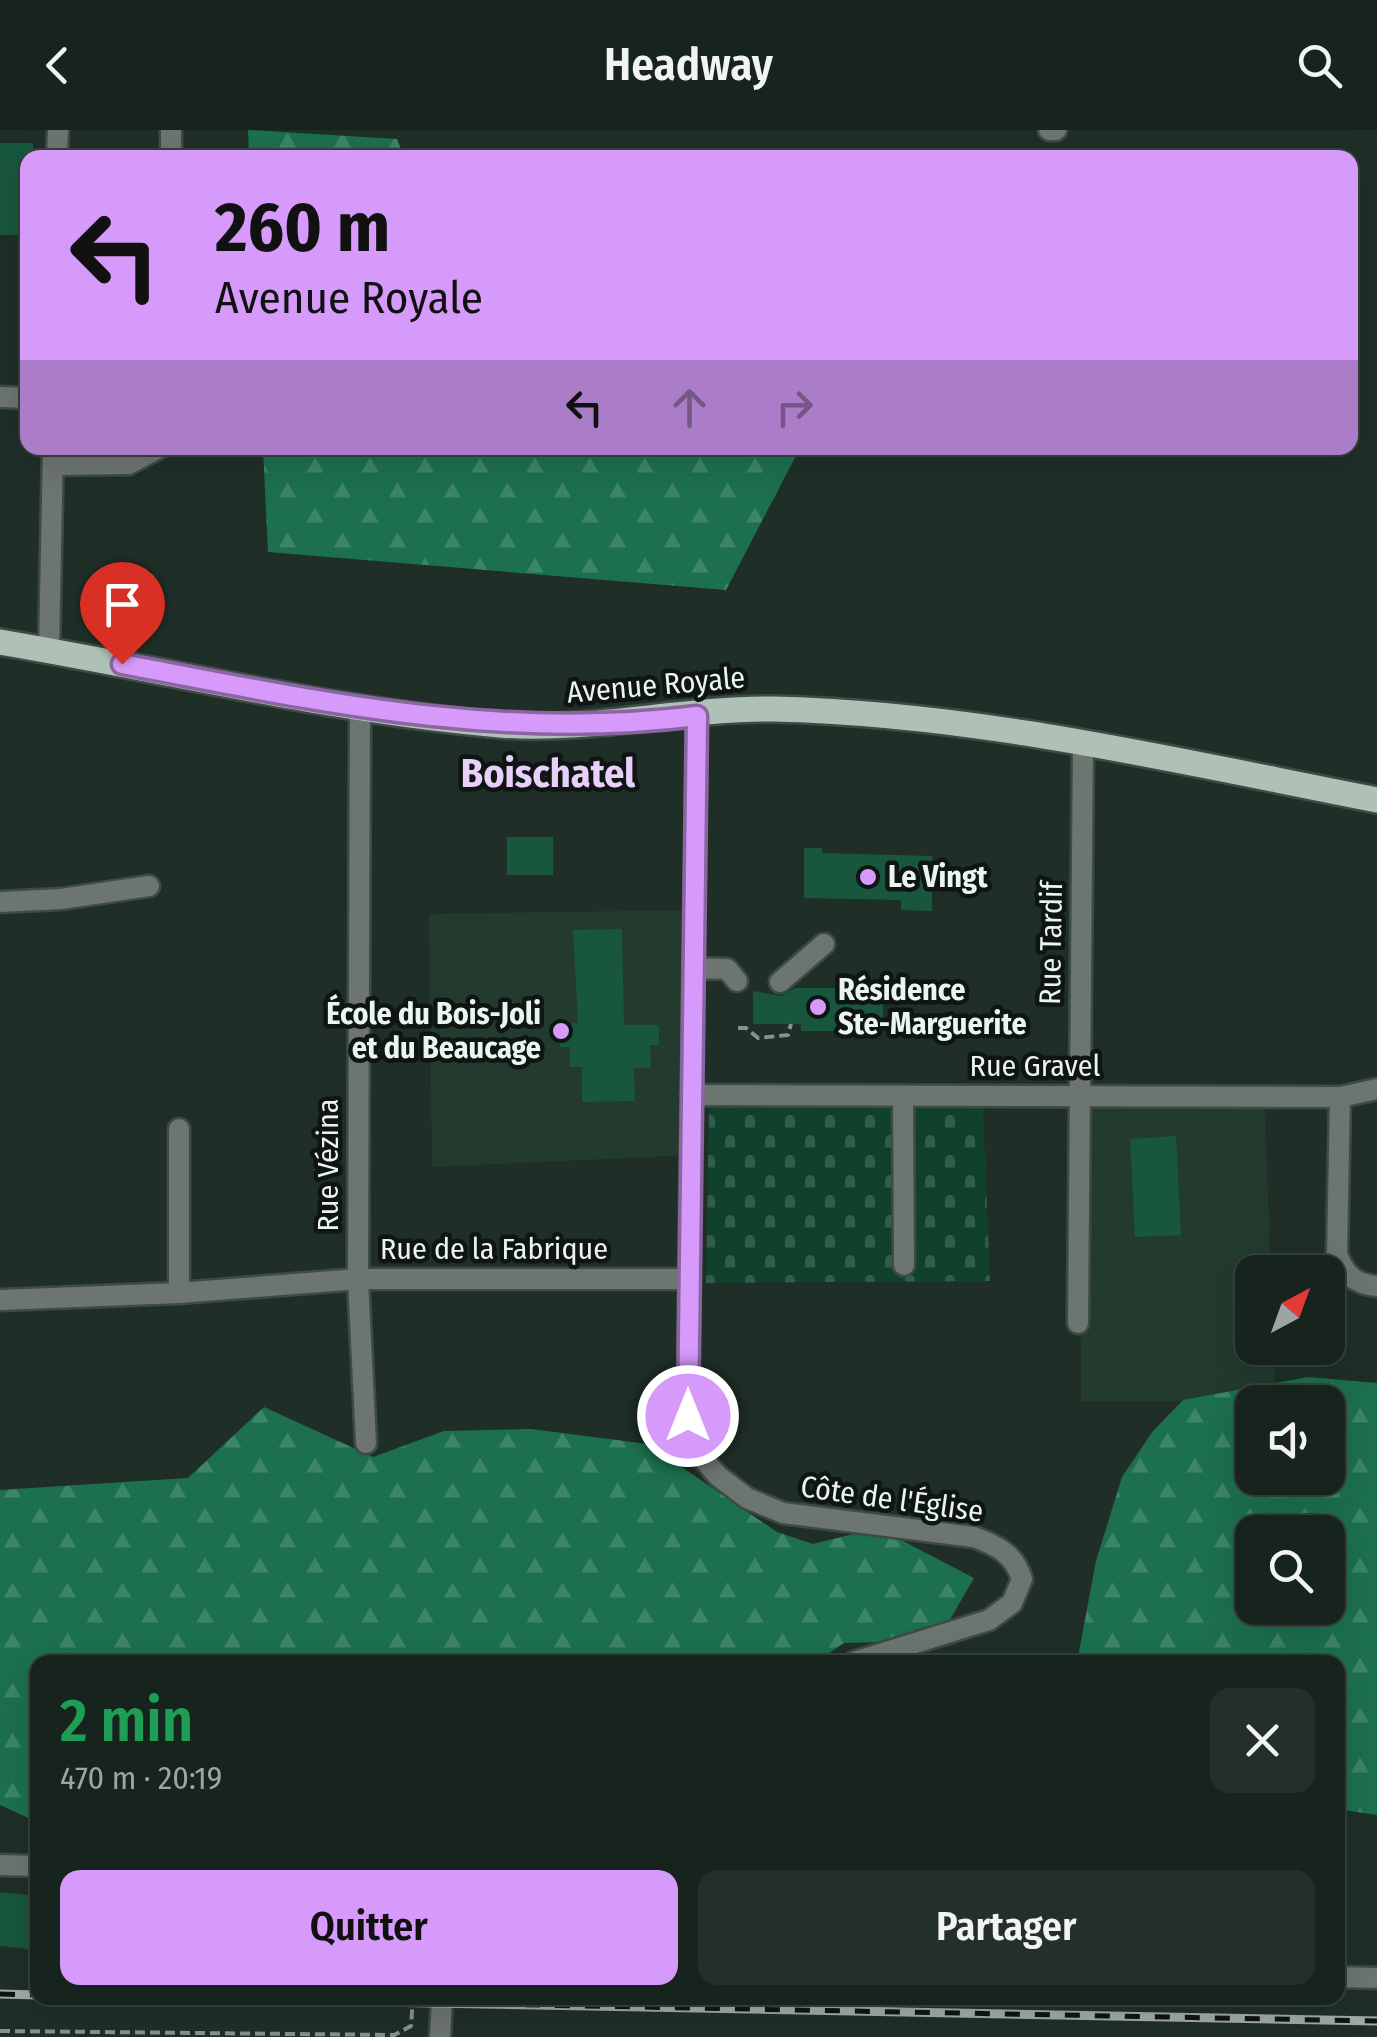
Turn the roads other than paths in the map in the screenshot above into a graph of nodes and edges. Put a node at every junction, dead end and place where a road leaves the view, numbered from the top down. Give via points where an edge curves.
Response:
1 (146, 455) edge
2 (54, 456) edge
3 (0, 642) edge
4 (49, 650) junction
5 (360, 707) junction
6 (697, 716) junction
7 (1084, 743) junction
8 (1377, 800) edge
9 (149, 886) dead end
10 (0, 902) edge
11 (824, 944) dead end
12 (693, 968) junction
13 (738, 981) dead end
14 (780, 982) dead end
15 (1377, 1090) edge
16 (692, 1095) junction
17 (903, 1096) junction
18 (1080, 1096) junction
19 (1340, 1097) junction
20 (179, 1129) dead end
21 (904, 1265) dead end
22 (358, 1279) junction
23 (689, 1279) junction
24 (1377, 1286) edge
25 (179, 1293) junction
26 (0, 1300) edge
27 (1078, 1323) dead end
28 (366, 1442) dead end
29 (876, 1655) edge
30 (0, 1865) edge
31 (30, 1866) edge
32 (1345, 1977) edge
33 (1377, 1978) edge
34 (442, 2005) edge
35 (440, 2037) edge

1 - 2 street via 130,464
2 - 4 street
3 - 4 main road, Avenue Royale
4 - 5 main road, Avenue Royale
5 - 6 main road, Avenue Royale via 503,725
5 - 22 street, Rue Vézina
6 - 7 main road, Avenue Royale via 767,709 861,713
6 - 12 street, Côte de l'Église
7 - 8 main road, Avenue Royale
7 - 18 street, Rue Tardif
9 - 10 street
11 - 14 street
12 - 13 street via 726,969
12 - 16 street, Côte de l'Église
15 - 19 street, Rue Gravel
16 - 17 street, Rue Gravel
16 - 23 street, Côte de l'Église
17 - 18 street, Rue Gravel
17 - 21 street
18 - 19 street, Rue Gravel
18 - 27 street, Rue Tardif
19 - 24 street via 1337,1256 1344,1272
20 - 25 street
22 - 23 street, Rue de la Fabrique
22 - 25 street, Rue de la Fabrique
22 - 28 street, Rue Vézina
23 - 29 street, Côte de l'Église via 692,1447 718,1476 783,1513 974,1537 1017,1562 1022,1580 1012,1603 989,1620
25 - 26 street, Rue de la Fabrique
30 - 31 street
32 - 33 street
34 - 35 street

